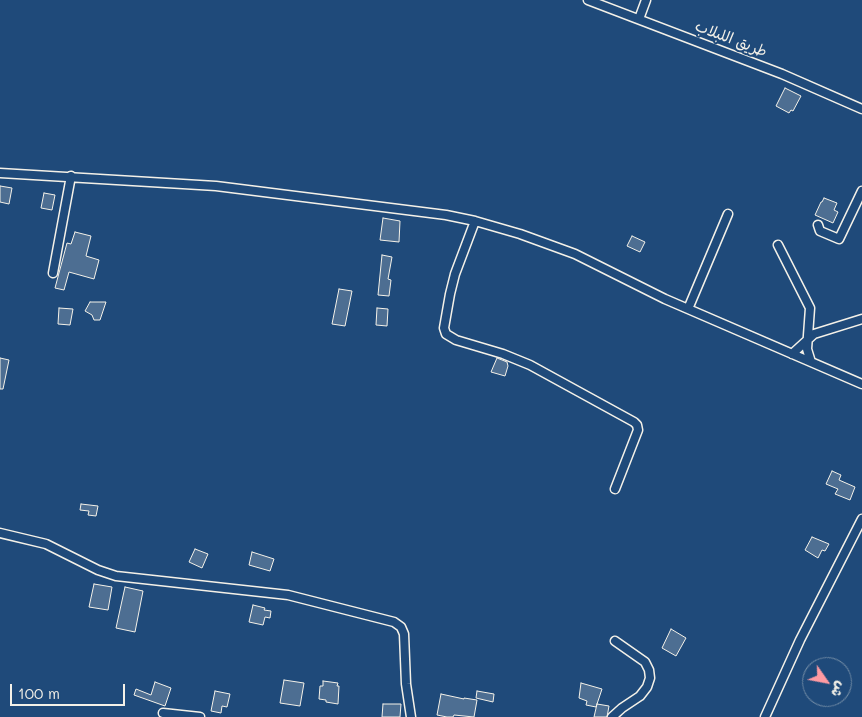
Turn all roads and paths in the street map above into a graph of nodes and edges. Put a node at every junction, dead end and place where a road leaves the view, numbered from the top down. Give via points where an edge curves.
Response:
1 (588, 0) edge
2 (646, 0) edge
3 (639, 19) junction
4 (862, 109) edge
5 (0, 173) edge
6 (71, 176) junction
7 (862, 191) edge
8 (728, 214) dead end
9 (475, 221) junction
10 (818, 225) dead end
11 (778, 245) dead end
12 (53, 273) dead end
13 (688, 309) junction
14 (862, 319) edge
15 (807, 339) junction
16 (792, 354) junction
17 (811, 362) junction
18 (862, 384) edge
19 (615, 489) dead end
20 (862, 519) edge
21 (0, 533) edge
22 (615, 642) dead end
23 (163, 713) dead end
24 (200, 717) edge
25 (411, 717) edge
26 (612, 717) edge
27 (765, 717) edge

1 - 3 street, طريق اللبلاب
2 - 3 street
3 - 4 street, طريق اللبلاب via 782,74
5 - 6 street
6 - 9 street via 216,186
6 - 12 street
7 - 10 street via 839,240 820,231
8 - 13 street
9 - 13 street via 575,254
9 - 19 street via 450,294 444,328 446,334 530,365 637,426
11 - 15 street via 810,308
13 - 16 street
14 - 15 street
15 - 16 street
15 - 17 street
16 - 17 street
17 - 18 street
20 - 27 street
21 - 25 street via 46,544 116,576 288,595 394,622 404,634
22 - 26 street via 645,662 650,678 640,696
23 - 24 street

